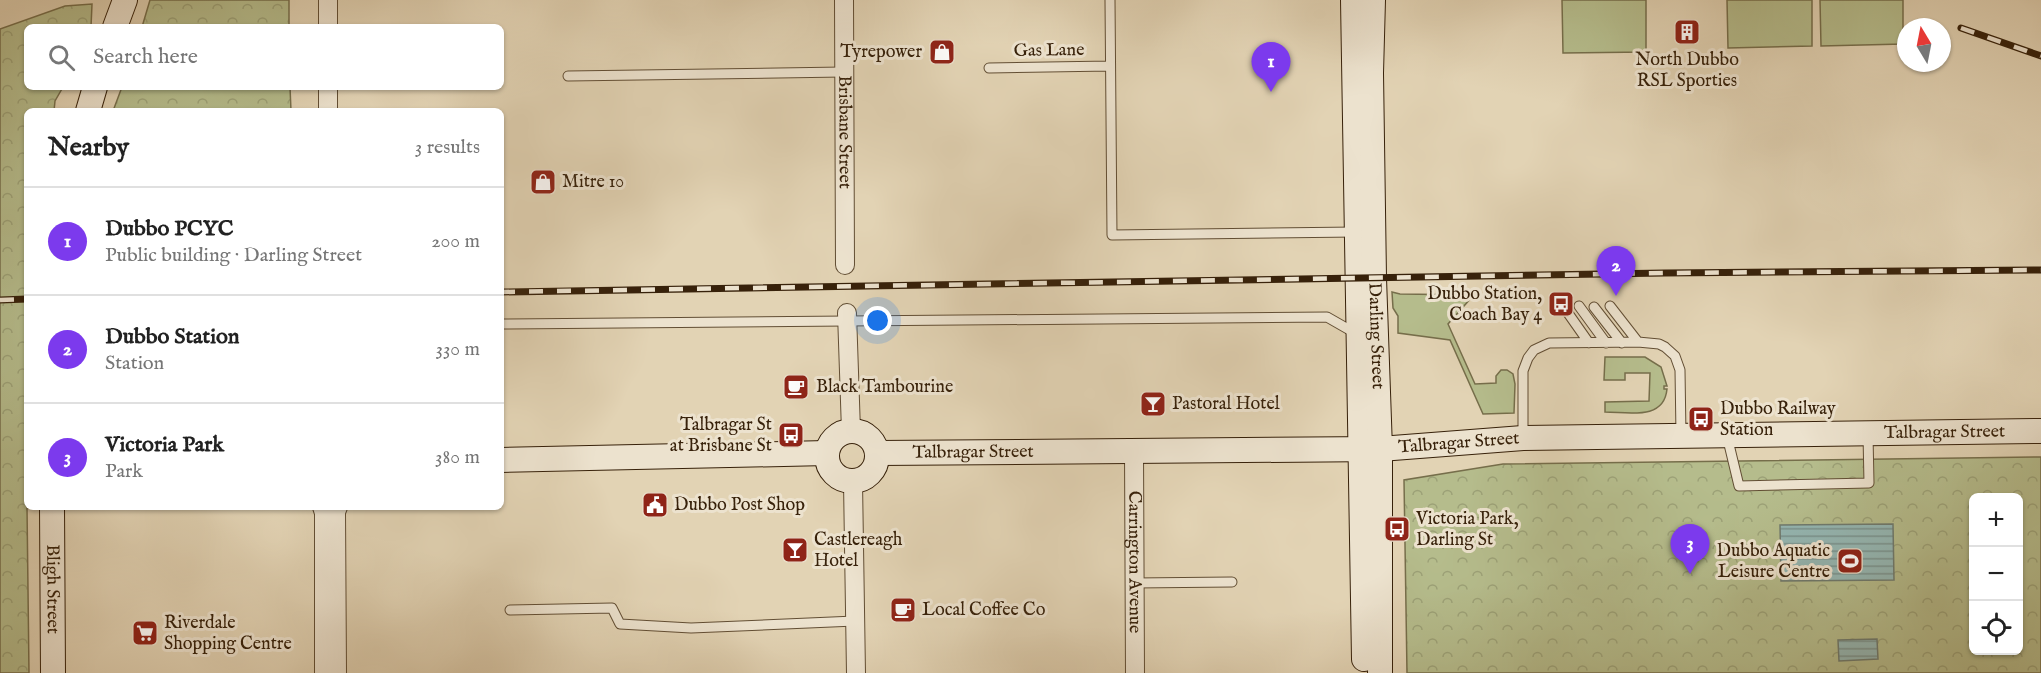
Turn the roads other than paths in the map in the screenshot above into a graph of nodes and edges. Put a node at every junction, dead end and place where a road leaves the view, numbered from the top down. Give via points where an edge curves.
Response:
1 (108, 0) edge
2 (125, 0) edge
3 (328, 0) edge
4 (844, 0) edge
5 (1110, 0) edge
6 (1353, 0) edge
7 (1373, 0) edge
8 (113, 24) edge
9 (115, 24) edge
10 (328, 24) edge
11 (1110, 66) junction
12 (989, 68) dead end
13 (843, 72) junction
14 (568, 76) dead end
15 (94, 90) edge
16 (328, 90) edge
17 (89, 108) edge
18 (328, 108) edge
19 (1356, 232) junction
20 (845, 265) dead end
21 (1563, 306) dead end
22 (1579, 306) dead end
23 (1610, 306) dead end
24 (1594, 307) dead end
25 (847, 317) junction
26 (504, 324) edge
27 (1358, 335) junction
28 (1638, 342) junction
29 (1589, 343) junction
30 (1606, 343) junction
31 (1622, 343) junction
32 (2041, 430) edge
33 (851, 431) junction
34 (1868, 433) junction
35 (1726, 434) junction
36 (1681, 435) junction
37 (1523, 438) junction
38 (1370, 449) junction
39 (1134, 451) junction
40 (827, 453) junction
41 (877, 453) junction
42 (504, 460) edge
43 (852, 482) junction
44 (52, 510) edge
45 (322, 510) edge
46 (337, 510) edge
47 (1135, 582) junction
48 (1232, 582) dead end
49 (510, 610) dead end
50 (855, 621) junction
51 (53, 673) edge
52 (324, 673) edge
53 (337, 673) edge
54 (856, 673) edge
55 (1135, 673) edge
56 (1364, 673) edge
57 (1380, 673) edge

1 - 8 street
2 - 9 street
3 - 10 street
4 - 13 street, Brisbane Street
5 - 11 lane
6 - 19 street, Darling Street
7 - 38 street, Darling Street
11 - 12 lane, Gas Lane
11 - 19 lane via 1112,236
13 - 14 lane
13 - 20 street, Brisbane Street
15 - 17 street
16 - 18 street
19 - 27 street, Darling Street
21 - 29 lane
22 - 30 lane
23 - 28 lane
24 - 31 lane
25 - 26 lane
25 - 27 lane via 1327,317
25 - 33 street
27 - 38 street, Darling Street
28 - 31 lane
28 - 36 lane via 1659,344 1675,356 1680,370
29 - 30 lane
29 - 37 lane via 1542,345 1528,358 1523,378
30 - 31 lane
32 - 34 street, Talbragar Street
33 - 40 street via 838,436
33 - 41 street via 868,437
34 - 35 street, Talbragar Street
34 - 35 lane via 1869,483 1739,486
35 - 36 street, Talbragar Street
36 - 37 street, Talbragar Street
37 - 38 street, Talbragar Street
38 - 39 street, Talbragar Street
38 - 56 street, Darling Street
38 - 57 street, Darling Street
39 - 41 street, Talbragar Street
39 - 47 street, Carrington Avenue
40 - 42 street
40 - 43 street via 827,462 836,476
41 - 43 street via 872,473
43 - 50 street
44 - 51 street, Bligh Street
45 - 52 street
46 - 53 street
47 - 48 lane
47 - 55 street, Carrington Avenue
49 - 50 lane via 612,608 620,624 691,628
50 - 54 street

